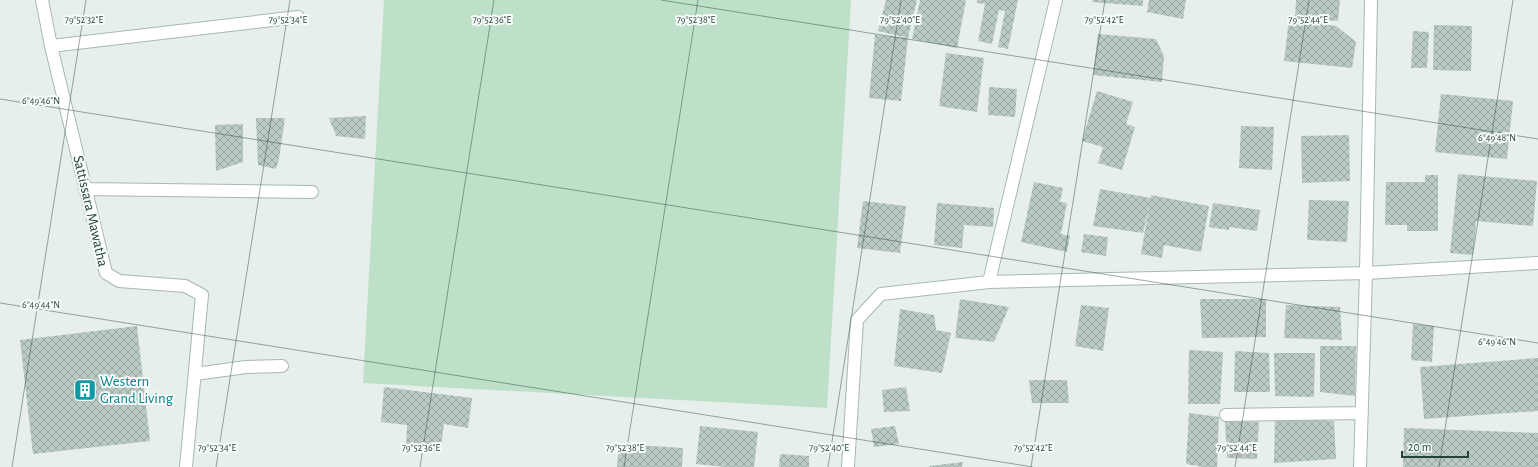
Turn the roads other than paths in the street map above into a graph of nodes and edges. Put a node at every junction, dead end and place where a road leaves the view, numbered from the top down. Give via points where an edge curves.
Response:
1 (42, 0) edge
2 (1056, 0) edge
3 (1371, 0) edge
4 (298, 17) dead end
5 (51, 46) junction
6 (86, 189) junction
7 (312, 192) dead end
8 (1538, 263) edge
9 (1366, 272) junction
10 (990, 282) junction
11 (282, 366) dead end
12 (195, 374) junction
13 (1362, 413) junction
14 (1226, 415) dead end
15 (186, 467) edge
16 (848, 467) edge
17 (1360, 467) edge

1 - 5 street, Sattissara Mawatha
2 - 10 street
3 - 9 street
4 - 5 street
5 - 6 street, Sattissara Mawatha
6 - 7 street
6 - 12 street, Sattissara Mawatha via 106,273 119,281 186,286 202,295
8 - 9 street
9 - 10 street
9 - 13 street
10 - 16 street via 881,294 857,320
11 - 12 street via 246,367
12 - 15 street, Sattissara Mawatha
13 - 14 street
13 - 17 street

